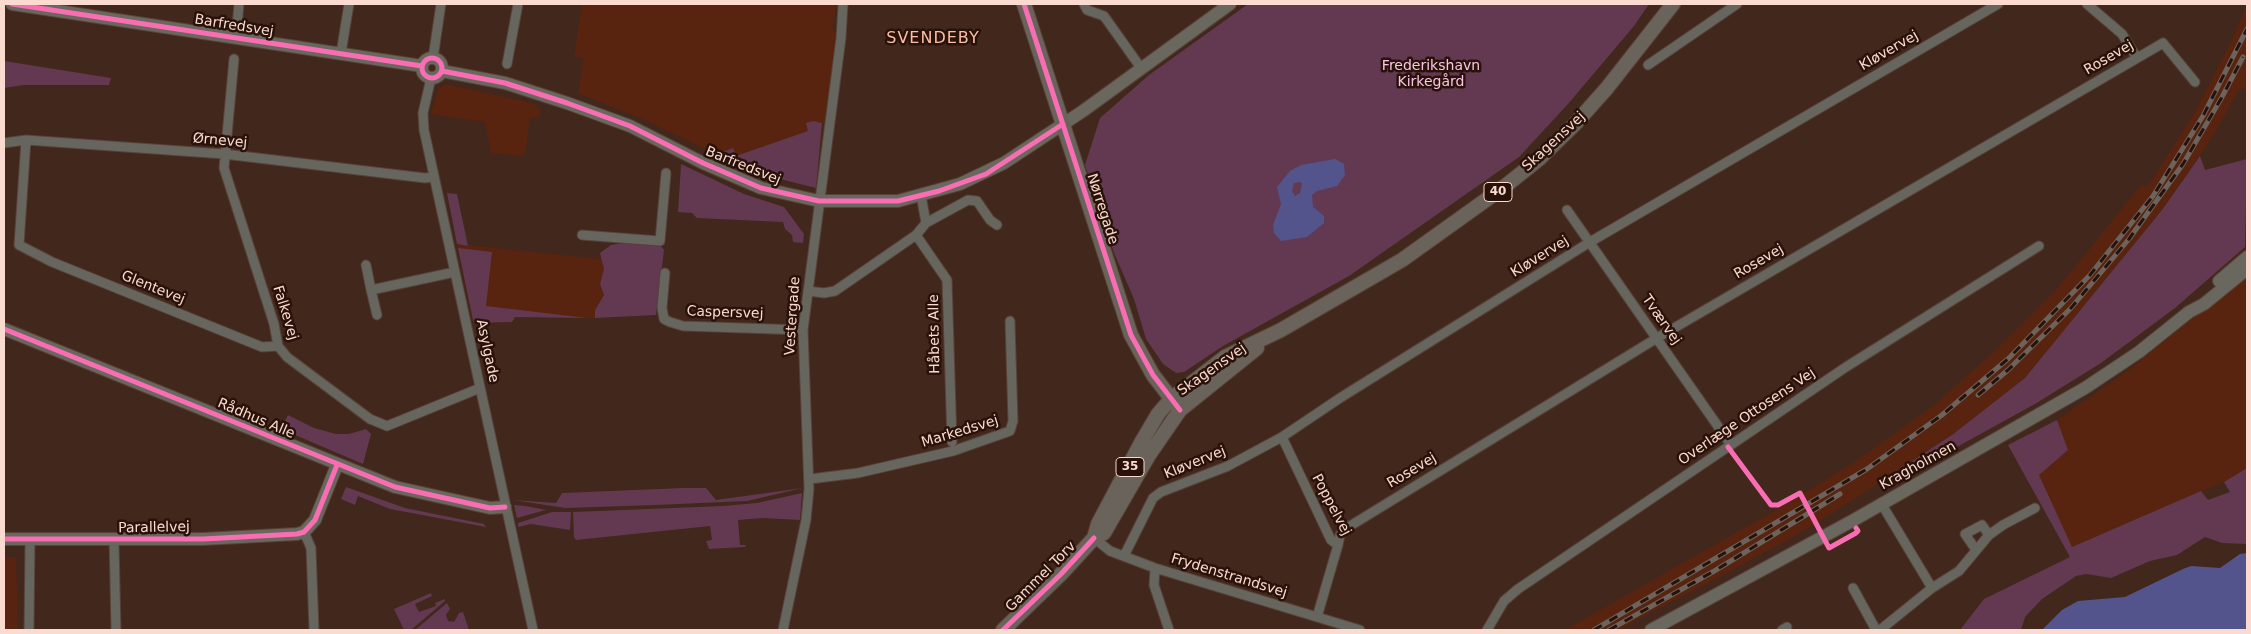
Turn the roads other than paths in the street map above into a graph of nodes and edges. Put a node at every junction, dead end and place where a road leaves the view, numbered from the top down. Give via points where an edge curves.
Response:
1 (12, 4) edge
2 (239, 4) edge
3 (349, 4) edge
4 (441, 4) edge
5 (518, 4) edge
6 (843, 4) edge
7 (1024, 4) edge
8 (1084, 4) edge
9 (1230, 4) edge
10 (1673, 4) edge
11 (1737, 4) edge
12 (1998, 4) edge
13 (2087, 4) edge
14 (236, 38) junction
15 (341, 53) junction
16 (433, 58) junction
17 (2137, 58) junction
18 (234, 59) dead end
19 (507, 64) dead end
20 (1648, 65) dead end
21 (422, 66) junction
22 (1141, 68) junction
23 (442, 71) junction
24 (431, 78) junction
25 (2195, 82) dead end
26 (1063, 124) junction
27 (26, 140) junction
28 (4, 143) edge
29 (224, 154) junction
30 (666, 173) dead end
31 (434, 177) junction
32 (921, 196) junction
33 (819, 201) junction
34 (1568, 210) dead end
35 (926, 223) junction
36 (998, 225) dead end
37 (582, 234) dead end
38 (916, 235) junction
39 (1590, 242) junction
40 (2039, 246) dead end
41 (2247, 257) edge
42 (366, 266) dead end
43 (2247, 268) edge
44 (455, 272) junction
45 (665, 273) dead end
46 (371, 290) junction
47 (808, 292) junction
48 (2189, 312) junction
49 (377, 315) dead end
50 (1010, 321) dead end
51 (4, 329) edge
52 (803, 330) junction
53 (1281, 330) junction
54 (1657, 338) junction
55 (278, 346) junction
56 (480, 388) junction
57 (1171, 399) junction
58 (1180, 410) junction
59 (1282, 437) junction
60 (952, 442) dead end
61 (1731, 445) junction
62 (337, 465) junction
63 (810, 479) junction
64 (1881, 503) junction
65 (505, 507) junction
66 (2035, 508) dead end
67 (304, 532) junction
68 (1989, 535) junction
69 (1094, 538) junction
70 (4, 539) edge
71 (30, 540) junction
72 (114, 540) junction
73 (1338, 545) junction
74 (1976, 550) junction
75 (1124, 556) junction
76 (1155, 568) junction
77 (1853, 588) dead end
78 (1932, 588) junction
79 (1317, 617) junction
80 (29, 630) edge
81 (116, 630) edge
82 (314, 630) edge
83 (533, 630) edge
84 (783, 630) edge
85 (1003, 630) edge
86 (1169, 630) edge
87 (1360, 630) edge
88 (1487, 630) edge
89 (1651, 630) edge
90 (1876, 630) edge
91 (1880, 630) edge

1 - 14 street, Barfredsvej
2 - 14 street
3 - 15 street
4 - 16 street
5 - 19 street
6 - 33 street, Vestergade
7 - 26 main road, Nørregade
8 - 22 street via 1087,10 1104,16
9 - 22 street, Barfredsvej
10 - 53 main road, Skagensvej / 40 via 1607,88 1539,158 1402,260
11 - 20 street
12 - 39 street, Kløvervej
13 - 17 street via 2122,34
14 - 15 street, Barfredsvej
15 - 21 street, Barfredsvej
16 - 21 street via 427,59
16 - 23 street via 441,64
17 - 25 street, Rosevej via 2163,42
17 - 54 street, Rosevej
18 - 29 street, Falkevej
21 - 24 street via 423,72
22 - 26 street, Barfredsvej
23 - 24 street via 439,76
23 - 33 street, Barfredsvej via 505,83 558,100 630,126 760,188
24 - 31 street, Asylgade via 423,113
26 - 32 street, Barfredsvej via 986,174
26 - 57 main road, Nørregade via 1131,335 1142,359
27 - 28 street, Ørnevej
27 - 29 street, Ørnevej
27 - 55 street, Glentevej via 19,245 52,262 262,347
29 - 31 street, Ørnevej
29 - 55 street, Falkevej via 224,168 274,324
30 - 37 street via 660,241
31 - 44 street, Asylgade
32 - 33 street, Barfredsvej via 898,201
32 - 35 street
33 - 47 street, Vestergade
34 - 39 street, Tværvej
35 - 36 street via 972,199
35 - 38 street
38 - 47 street via 835,291
38 - 60 street, Håbets Alle via 947,280
39 - 54 street, Tværvej
39 - 59 street, Kløvervej
40 - 61 street, Overlæge Ottosens Vej via 1902,330
41 - 48 street, Kragholmen via 2200,298
42 - 46 street
43 - 48 street, Kragholmen via 2204,304
44 - 46 street
44 - 56 street, Asylgade
45 - 52 street, Caspersvej via 662,308 664,319 670,322 683,326
46 - 49 street
47 - 52 street, Vestergade
48 - 64 street, Kragholmen via 2139,352 2085,388
50 - 63 street, Markedsvej via 1013,421 1010,431 953,452 858,473
51 - 62 street, Rådhus Alle
52 - 63 street, Vestergade
53 - 57 main road, Skagensvej / 40 via 1226,356
53 - 58 main road, Skagensvej / 40
54 - 61 street, Tværvej
54 - 73 street, Rosevej via 1350,526 1340,535
55 - 56 street, Falkevej via 287,357 370,419 387,426
56 - 65 street, Asylgade
57 - 58 main road, Nørregade
57 - 69 main road, Gammel Torv / 35 via 1142,441 1098,524
58 - 69 main road, Gammel Torv / 35 via 1149,455 1104,533
59 - 73 street, Poppelvej via 1331,540
59 - 75 street, Kløvervej via 1228,466 1153,498
61 - 88 street, Overlæge Ottosens Vej via 1512,593 1500,606
62 - 65 street, Rådhus Alle via 425,495 490,508
62 - 67 street via 315,520
63 - 84 street, Vestergade via 806,520
64 - 78 street
64 - 89 street, Kragholmen
65 - 83 street, Asylgade
66 - 68 street
67 - 72 street, Parallelvej via 279,536
67 - 82 street via 311,548
68 - 74 street
68 - 74 street via 1982,525 1965,534
69 - 75 street, Frydenstrandsvej via 1110,551
69 - 85 main road, Gammel Torv / 35
70 - 71 street, Parallelvej
71 - 72 street, Parallelvej
71 - 80 street
72 - 81 street
73 - 79 street, Poppelvej
74 - 78 street via 1959,571
75 - 76 street, Frydenstrandsvej
76 - 79 street, Frydenstrandsvej
76 - 86 street via 1154,584
77 - 90 street
78 - 91 street
79 - 87 street, Frydenstrandsvej

